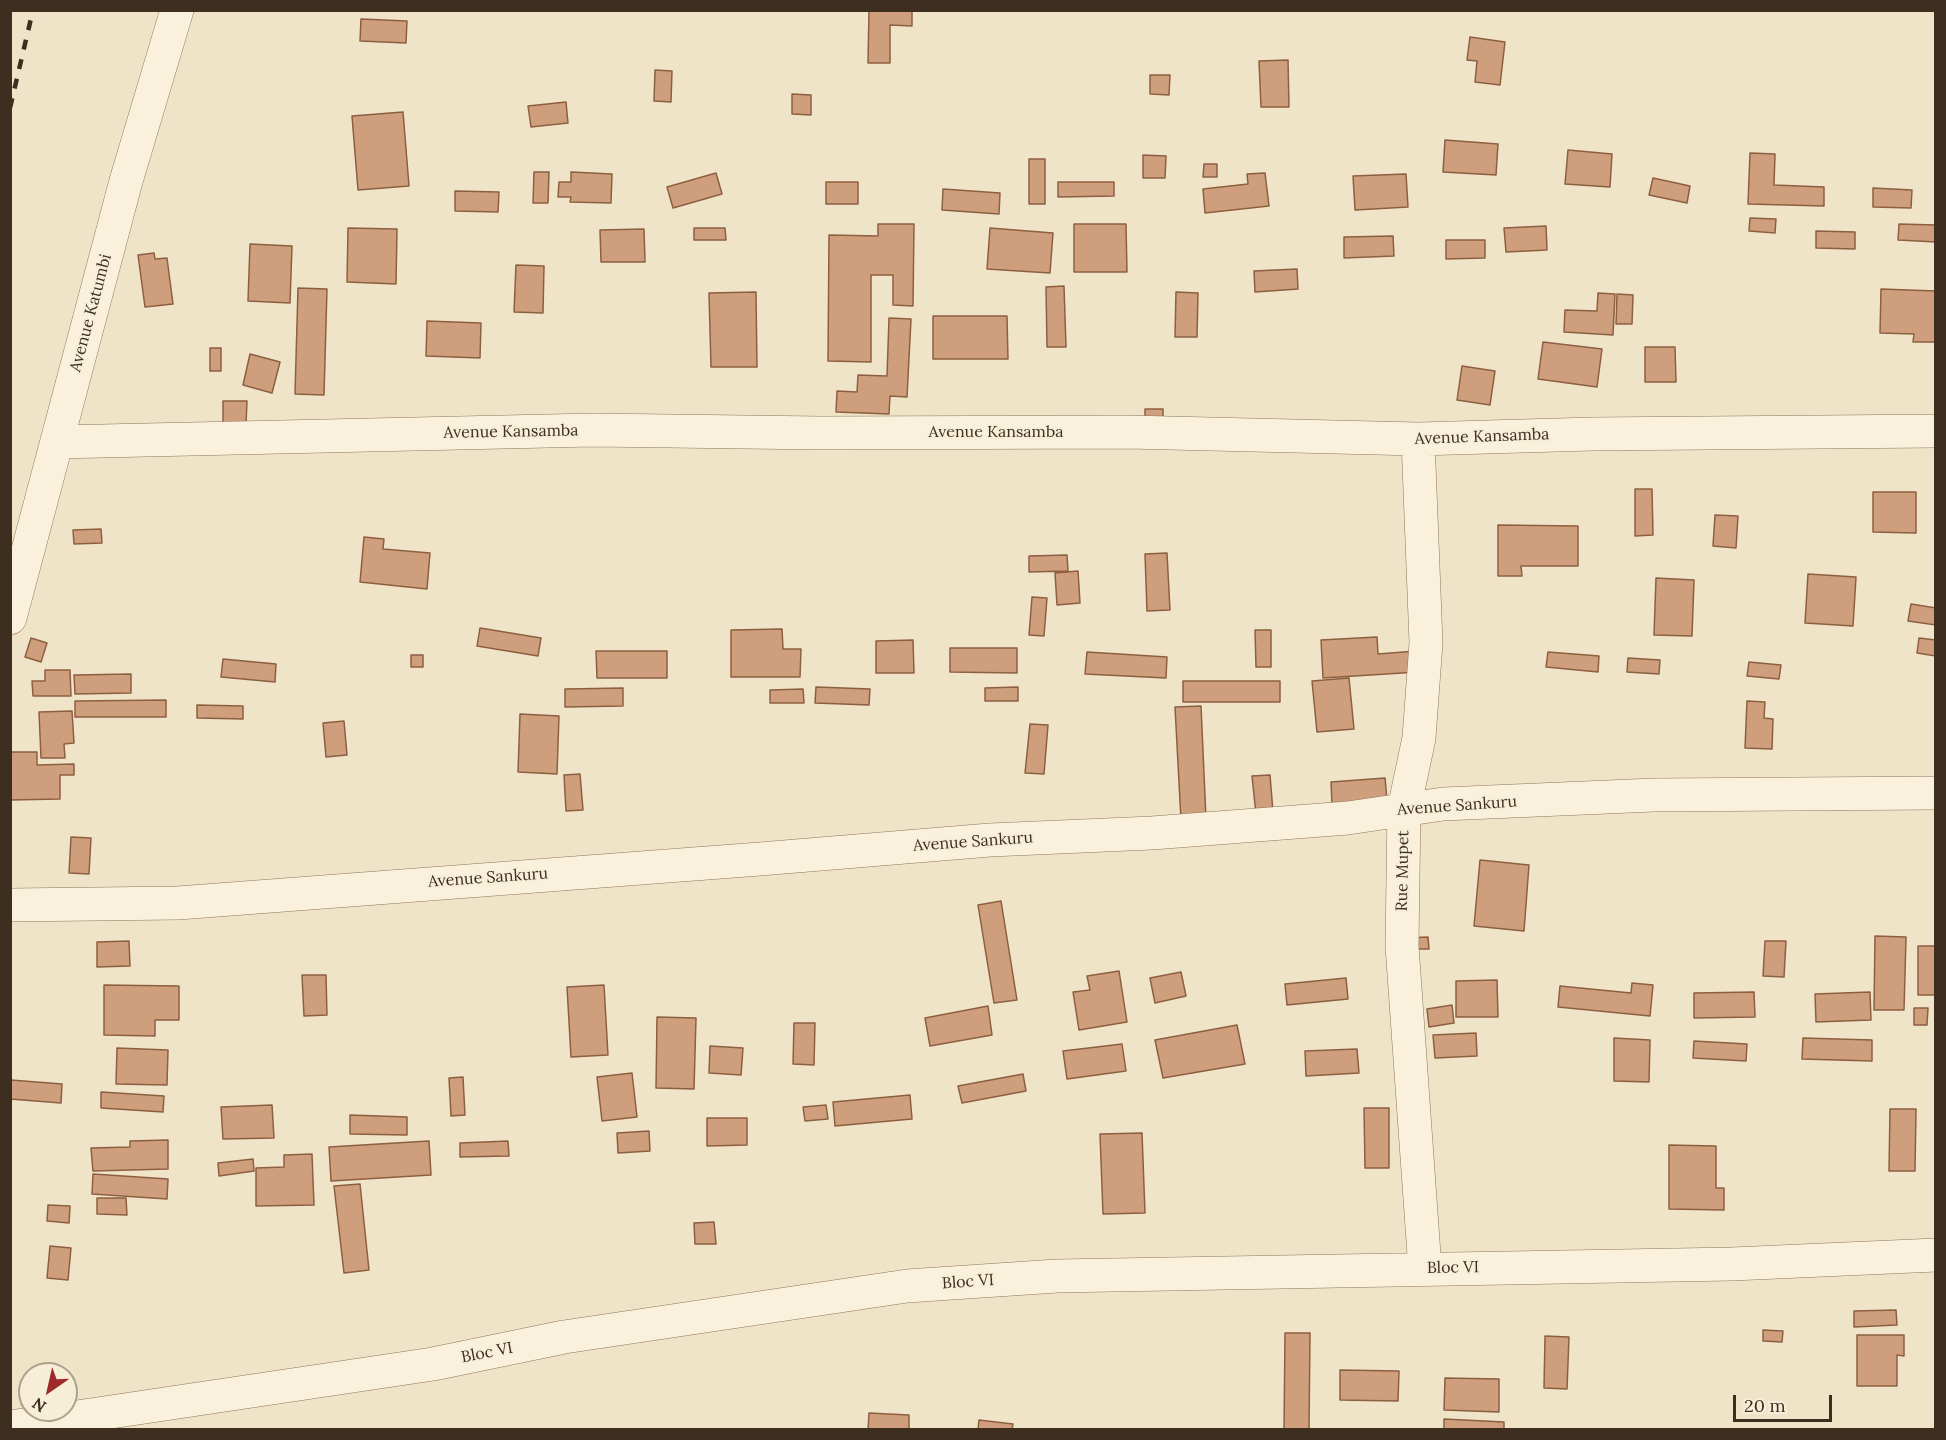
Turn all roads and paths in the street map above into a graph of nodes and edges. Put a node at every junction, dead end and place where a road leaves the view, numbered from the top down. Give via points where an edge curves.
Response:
1 (177, 10) edge
2 (1935, 431) edge
3 (1418, 439) junction
4 (57, 442) junction
5 (10, 618) edge
6 (1935, 793) edge
7 (1404, 809) junction
8 (10, 906) edge
9 (1935, 1255) edge
10 (1425, 1269) junction
11 (10, 1427) edge

1 - 4 street, Avenue Katumbi via 126,181
2 - 3 street, Avenue Kansamba
3 - 4 street, Avenue Kansamba via 1128,432 593,430
3 - 7 street, Rue Mupet via 1426,643 1419,738
4 - 5 street, Avenue Katumbi
6 - 7 street, Avenue Sankuru via 1654,795
7 - 8 street, Avenue Sankuru via 1348,818 990,840 178,903
7 - 10 street, Rue Mupet via 1402,946
9 - 10 street, Bloc VI via 1732,1264
10 - 11 street, Bloc VI via 1058,1276 908,1286 564,1337 422,1366

